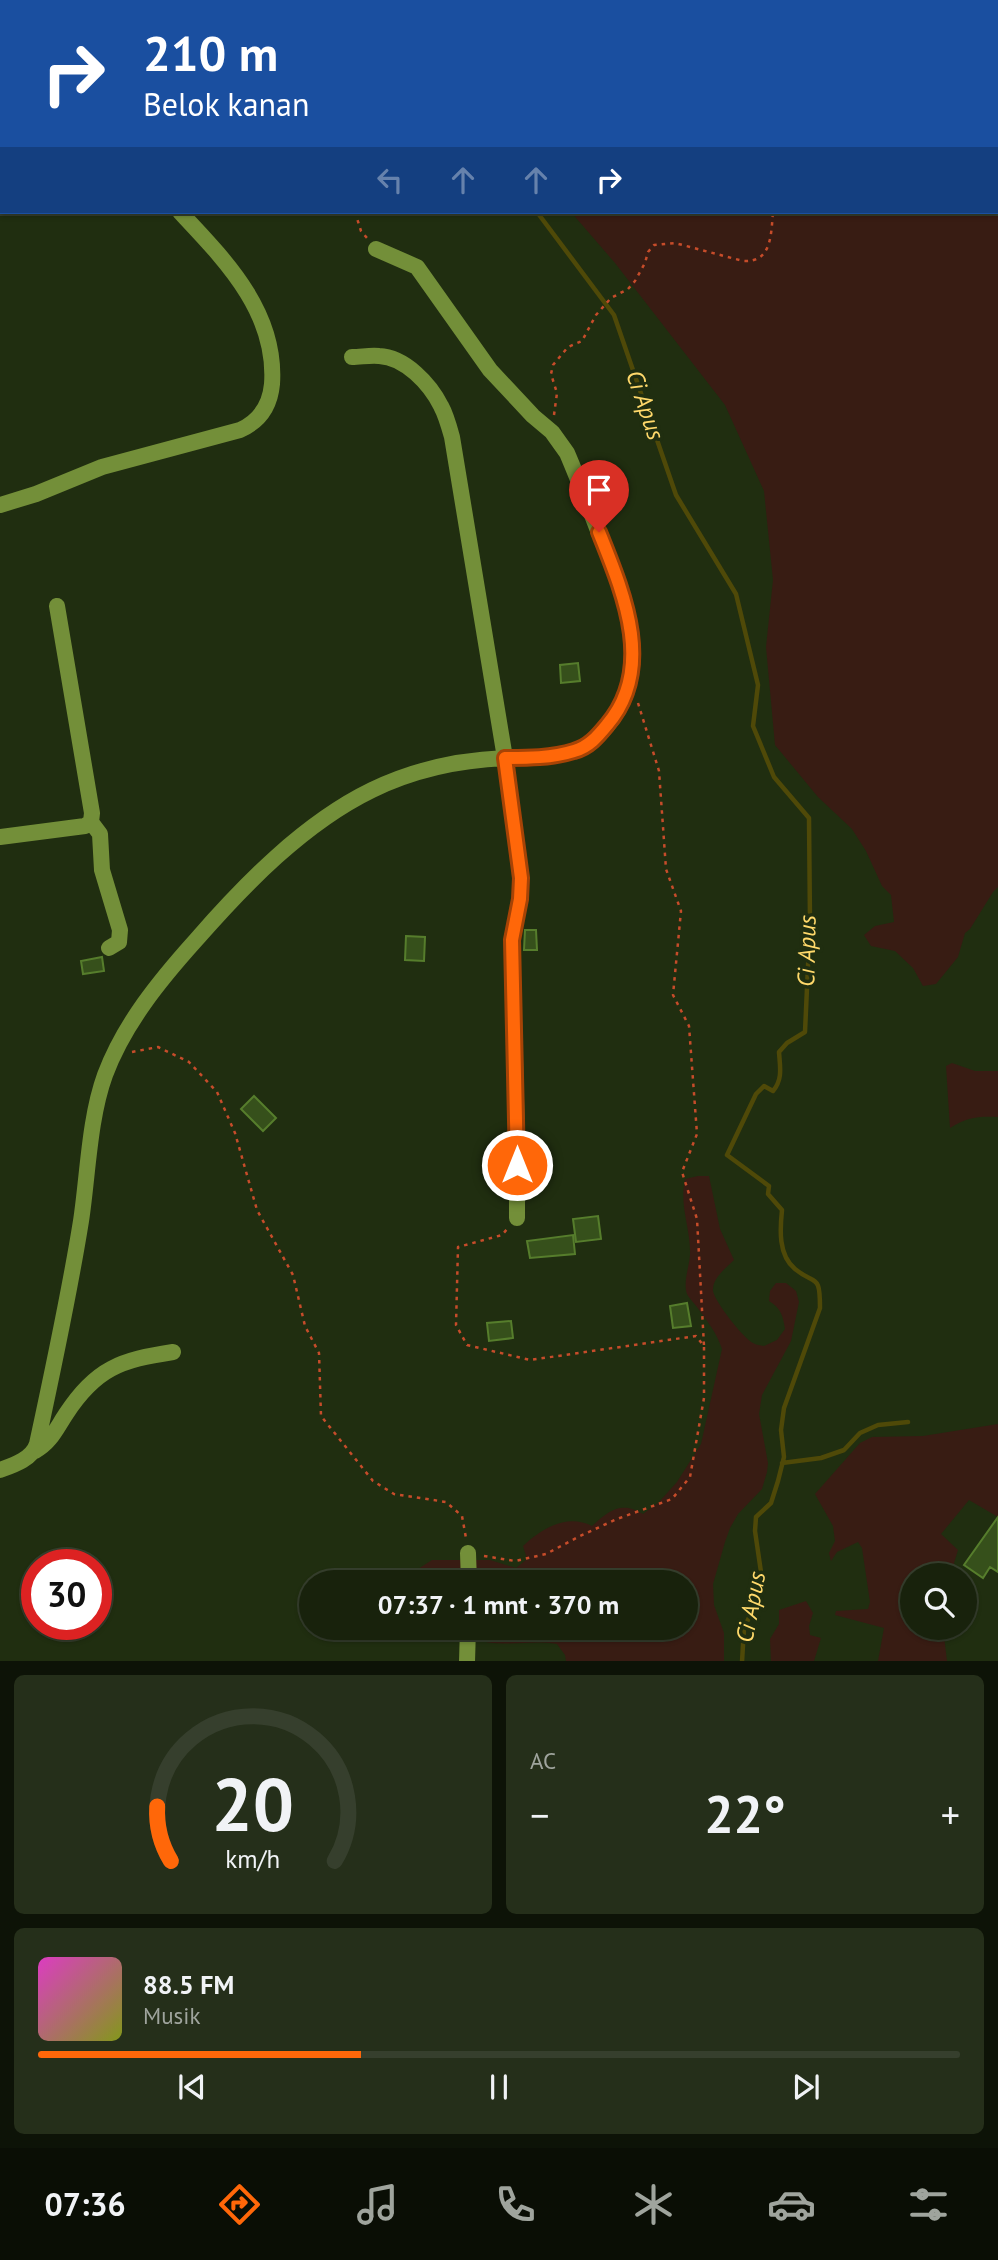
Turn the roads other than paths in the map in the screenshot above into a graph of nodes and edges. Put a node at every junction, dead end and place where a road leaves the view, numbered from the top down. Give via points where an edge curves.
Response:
1 (182, 214) edge
2 (376, 249) road end
3 (352, 357) dead end
4 (0, 505) edge
5 (57, 607) dead end
6 (505, 758) junction
7 (91, 822) junction
8 (0, 837) edge
9 (109, 948) dead end
10 (517, 1218) road end
11 (173, 1352) dead end
12 (35, 1451) junction
13 (0, 1470) edge
14 (468, 1553) road end
15 (469, 1570) edge
16 (468, 1640) edge
17 (467, 1661) edge

1 - 4 street via 228,263 253,302 269,340 271,391 259,419 240,430 102,467
2 - 6 street via 417,267 490,370 567,453 627,605 633,644 630,679 615,716 594,741 576,751
3 - 6 street via 382,356 413,370 441,406 452,437
5 - 7 street
6 - 10 street via 521,878 512,940
6 - 12 street via 418,772 371,790 316,824 235,896 153,991 105,1076 64,1321
7 - 8 street
7 - 9 street via 100,834 102,870 120,930 119,942
11 - 12 street via 139,1357 110,1369 79,1395 49,1442
12 - 13 street
14 - 15 street
16 - 17 street

